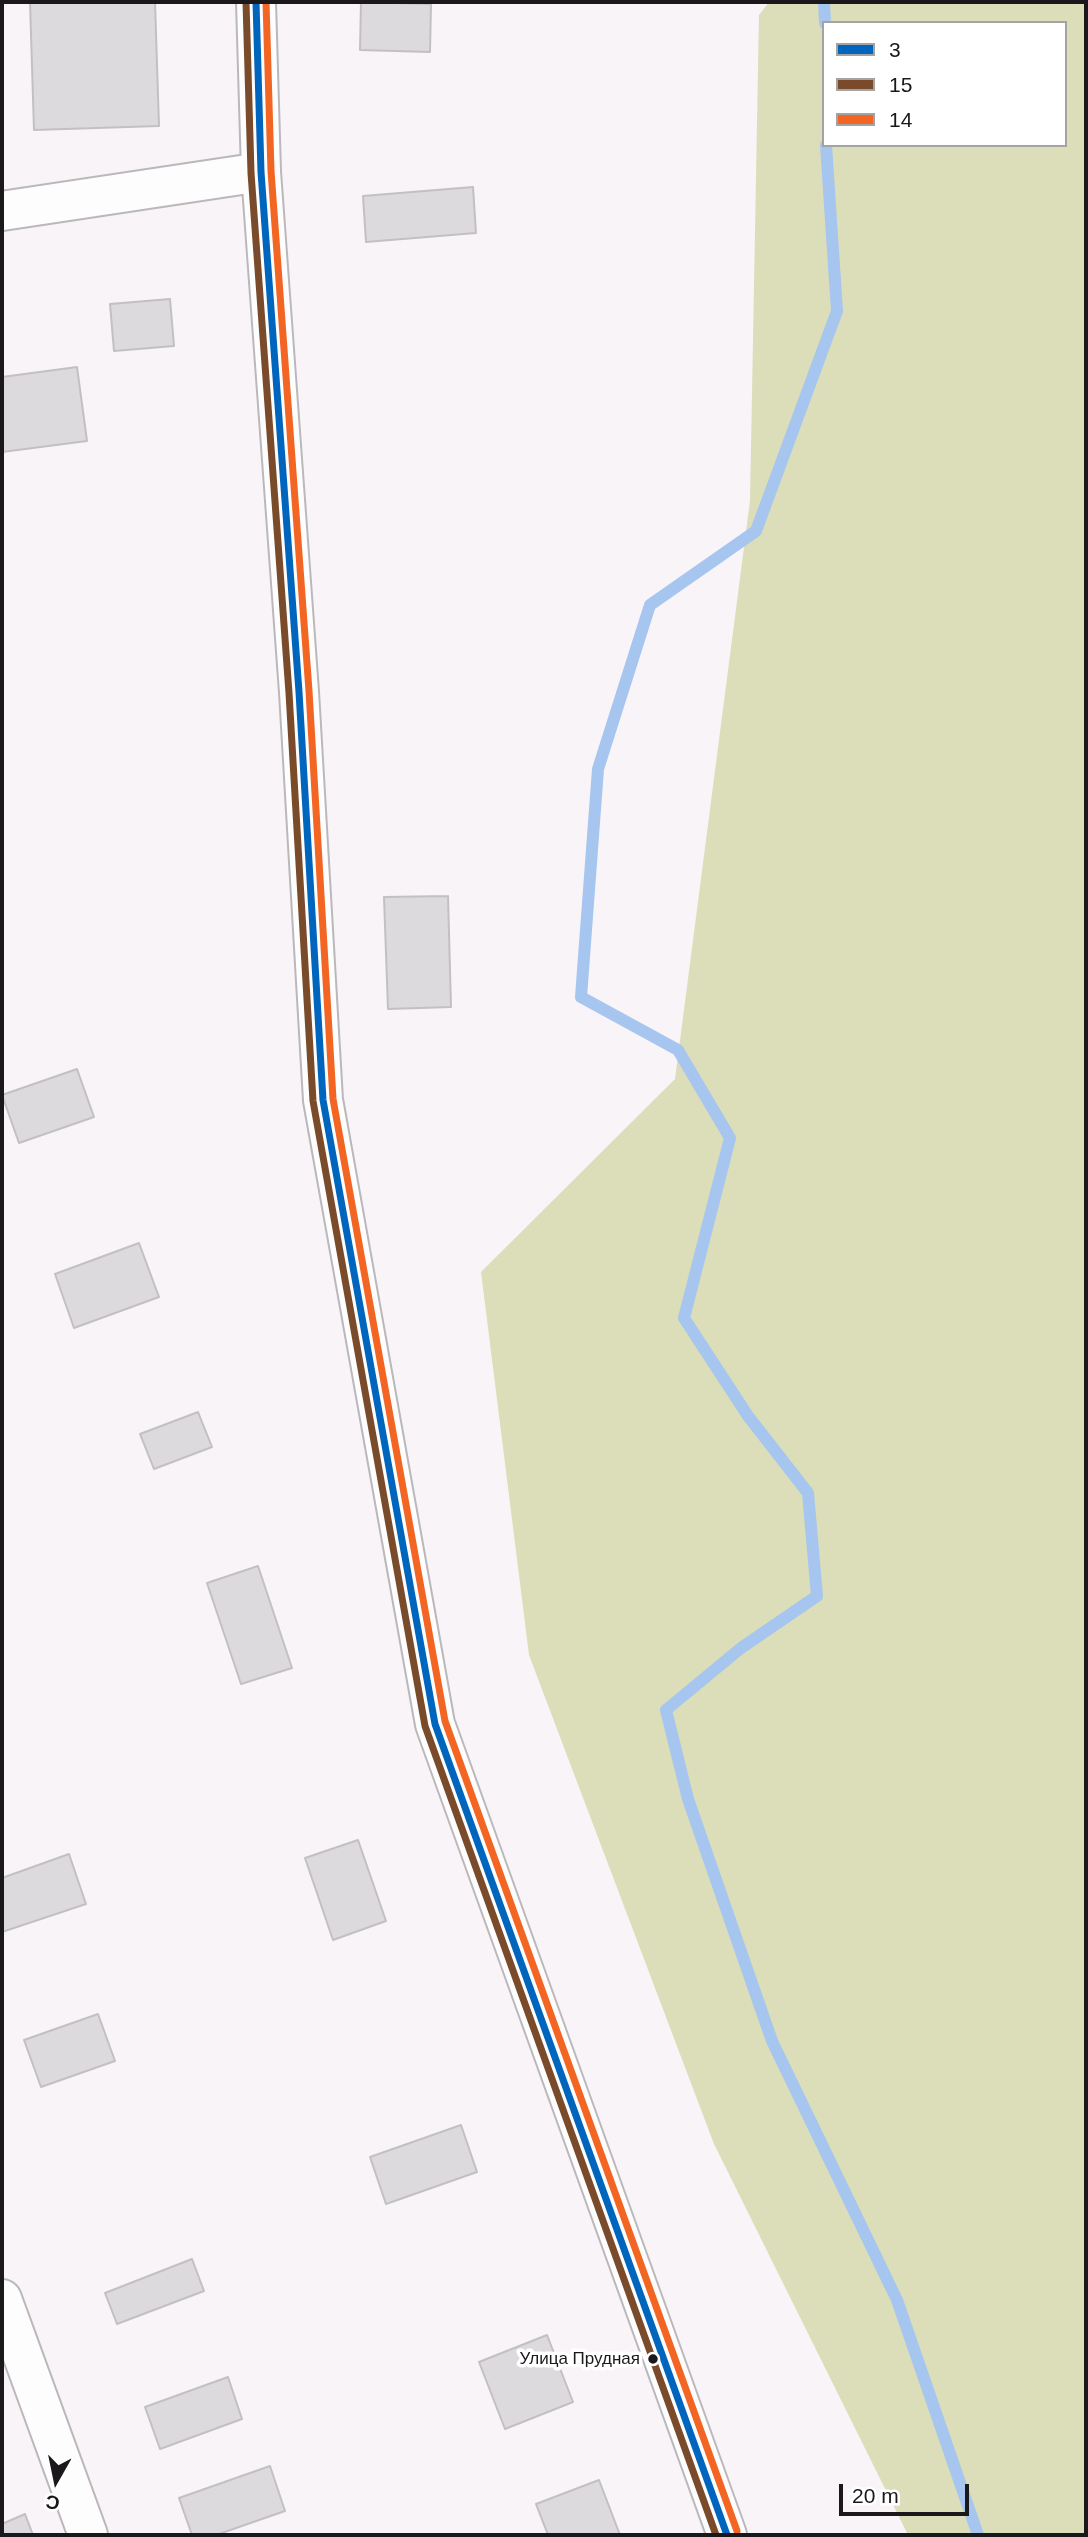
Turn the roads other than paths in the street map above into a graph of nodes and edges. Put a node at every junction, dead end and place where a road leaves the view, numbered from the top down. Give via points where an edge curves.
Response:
1 (256, 2) edge
2 (261, 172) junction
3 (2, 211) edge
4 (2, 2299) edge
5 (88, 2535) edge
6 (727, 2535) edge

1 - 2 main road
2 - 3 main road
2 - 6 main road via 323,1100 435,1724
4 - 5 main road

